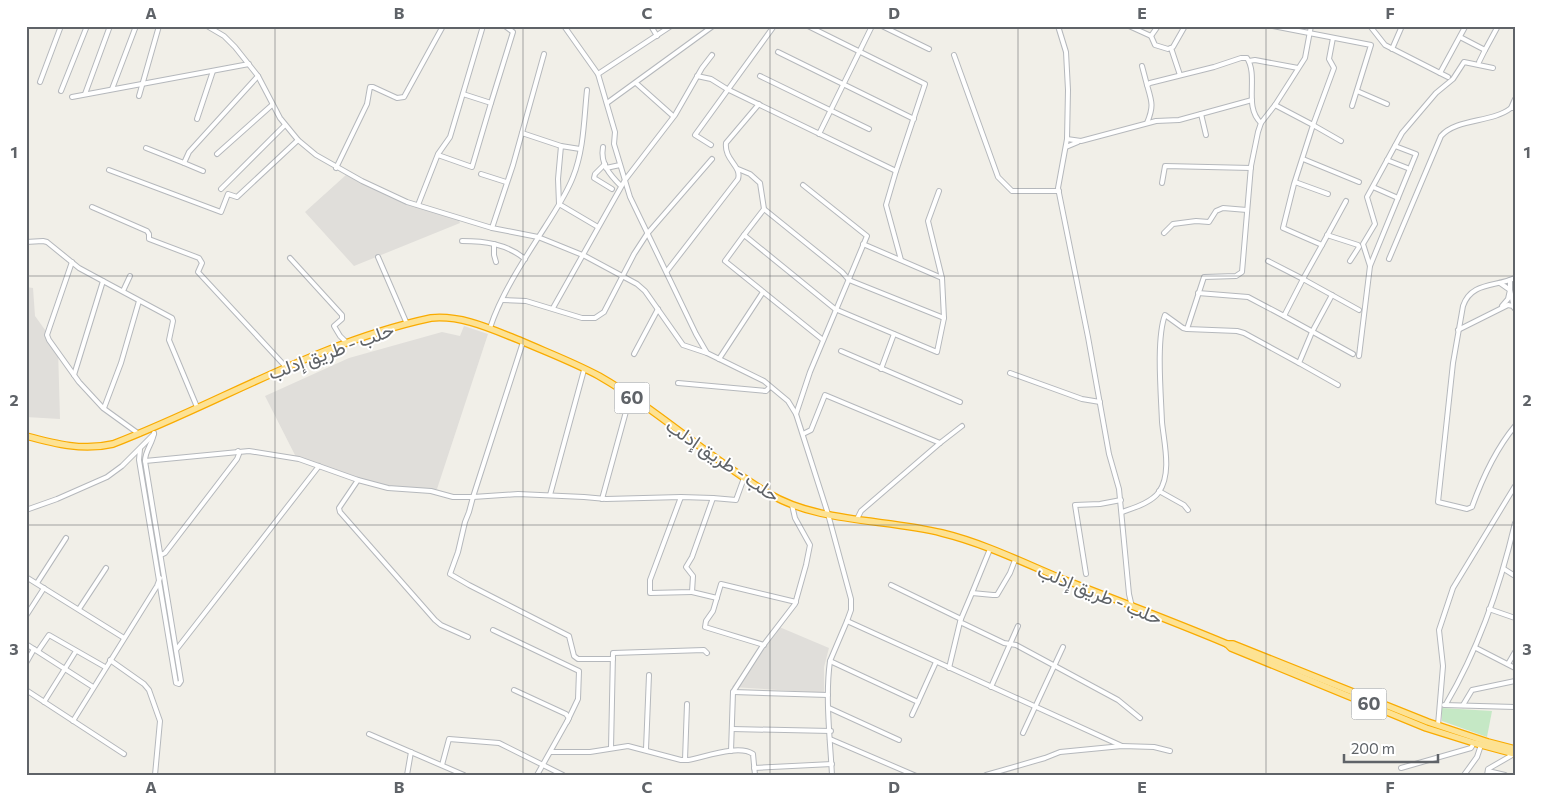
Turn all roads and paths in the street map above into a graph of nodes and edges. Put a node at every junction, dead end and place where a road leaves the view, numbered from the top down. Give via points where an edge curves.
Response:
1 (61, 26) edge
2 (87, 26) edge
3 (110, 26) edge
4 (136, 26) edge
5 (159, 26) edge
6 (207, 26) edge
7 (443, 26) edge
8 (483, 26) edge
9 (505, 26) edge
10 (564, 26) edge
11 (651, 26) edge
12 (671, 26) edge
13 (714, 26) edge
14 (774, 26) edge
15 (808, 26) edge
16 (872, 26) edge
17 (882, 26) edge
18 (1058, 26) edge
19 (1130, 26) edge
20 (1158, 26) edge
21 (1185, 26) edge
22 (1273, 26) edge
23 (1310, 26) edge
24 (1370, 26) edge
25 (1402, 26) edge
26 (1464, 26) edge
27 (1498, 26) edge
28 (1309, 33) junction
29 (1374, 34) junction
30 (657, 36) junction
31 (1152, 36) junction
32 (1460, 37) junction
33 (1333, 38) junction
34 (1371, 45) junction
35 (1172, 48) junction
36 (929, 49) dead end
37 (1392, 49) junction
38 (1485, 50) junction
39 (778, 52) dead end
40 (859, 52) junction
41 (544, 54) dead end
42 (712, 55) dead end
43 (954, 55) dead end
44 (1249, 61) junction
45 (1479, 62) dead end
46 (249, 64) junction
47 (1142, 66) dead end
48 (1298, 68) junction
49 (1493, 68) dead end
50 (213, 70) junction
51 (1440, 73) junction
52 (598, 74) junction
53 (1180, 75) junction
54 (258, 76) junction
55 (697, 76) junction
56 (760, 76) dead end
57 (1448, 77) dead end
58 (40, 82) dead end
59 (636, 83) junction
60 (142, 84) junction
61 (844, 84) junction
62 (1147, 85) junction
63 (112, 89) junction
64 (728, 89) junction
65 (587, 90) dead end
66 (62, 92) dead end
67 (1357, 92) junction
68 (85, 94) junction
69 (463, 94) junction
70 (139, 96) dead end
71 (72, 97) dead end
72 (1515, 99) edge
73 (1252, 100) junction
74 (491, 103) junction
75 (607, 103) junction
76 (272, 104) junction
77 (759, 104) junction
78 (1387, 104) dead end
79 (1275, 105) junction
80 (1352, 106) dead end
81 (1513, 108) edge
82 (830, 111) junction
83 (1202, 114) junction
84 (673, 116) junction
85 (197, 119) dead end
86 (914, 119) junction
87 (1148, 123) junction
88 (1261, 123) junction
89 (285, 125) junction
90 (1314, 125) junction
91 (869, 129) dead end
92 (522, 132) junction
93 (819, 134) junction
94 (1206, 135) dead end
95 (1067, 139) junction
96 (298, 140) junction
97 (1080, 141) junction
98 (1341, 141) dead end
99 (711, 145) dead end
100 (561, 146) junction
101 (603, 146) dead end
102 (1395, 146) junction
103 (1066, 147) junction
104 (146, 148) dead end
105 (580, 150) junction
106 (217, 154) dead end
107 (438, 155) junction
108 (712, 159) dead end
109 (1303, 159) junction
110 (1387, 160) junction
111 (184, 164) junction
112 (620, 165) junction
113 (606, 166) junction
114 (336, 168) junction
115 (1251, 168) junction
116 (738, 169) junction
117 (1410, 169) junction
118 (109, 170) dead end
119 (203, 171) dead end
120 (896, 171) junction
121 (480, 174) dead end
122 (625, 180) junction
123 (506, 182) junction
124 (1295, 182) junction
125 (1359, 182) dead end
126 (1162, 183) dead end
127 (803, 185) dead end
128 (621, 186) junction
129 (1373, 187) junction
130 (221, 189) dead end
131 (612, 189) dead end
132 (939, 191) dead end
133 (1059, 191) junction
134 (1328, 194) dead end
135 (1398, 198) junction
136 (1346, 201) dead end
137 (559, 204) junction
138 (418, 205) junction
139 (92, 207) dead end
140 (764, 209) junction
141 (1247, 210) junction
142 (598, 227) junction
143 (492, 228) junction
144 (1164, 233) dead end
145 (647, 234) junction
146 (744, 235) junction
147 (1328, 235) junction
148 (538, 237) junction
149 (462, 241) dead end
150 (26, 242) edge
151 (494, 244) junction
152 (863, 244) junction
153 (1322, 245) junction
154 (582, 255) junction
155 (378, 257) dead end
156 (290, 258) dead end
157 (1389, 258) dead end
158 (525, 259) junction
159 (901, 260) junction
160 (1268, 261) dead end
161 (1350, 261) dead end
162 (72, 262) junction
163 (496, 262) dead end
164 (1370, 266) junction
165 (667, 272) junction
166 (130, 276) dead end
167 (623, 276) junction
168 (942, 278) junction
169 (1304, 279) junction
170 (1512, 279) edge
171 (849, 280) junction
172 (103, 281) junction
173 (1500, 283) junction
174 (1510, 290) junction
175 (123, 291) junction
176 (763, 292) junction
177 (1198, 294) junction
178 (1332, 295) junction
179 (1514, 299) edge
180 (502, 300) junction
181 (139, 301) junction
182 (553, 308) junction
183 (1501, 308) junction
184 (658, 309) junction
185 (835, 309) junction
186 (1514, 309) edge
187 (1359, 310) dead end
188 (1284, 316) junction
189 (944, 318) junction
190 (407, 324) junction
191 (490, 328) junction
192 (1187, 330) junction
193 (1458, 330) junction
194 (1312, 332) junction
195 (894, 334) junction
196 (823, 340) junction
197 (346, 342) junction
198 (522, 342) junction
199 (841, 351) dead end
200 (707, 353) junction
201 (634, 354) dead end
202 (1353, 354) dead end
203 (1359, 356) dead end
204 (719, 359) junction
205 (1299, 363) junction
206 (285, 366) junction
207 (881, 369) junction
208 (584, 370) junction
209 (1010, 373) dead end
210 (74, 376) junction
211 (678, 383) dead end
212 (1338, 385) dead end
213 (770, 387) junction
214 (630, 397) junction
215 (960, 402) dead end
216 (1100, 402) junction
217 (197, 407) junction
218 (104, 408) junction
219 (796, 414) junction
220 (962, 426) dead end
221 (1515, 426) edge
222 (154, 430) junction
223 (138, 434) junction
224 (803, 434) junction
225 (26, 436) edge
226 (940, 442) junction
227 (140, 449) junction
228 (238, 451) junction
229 (145, 460) junction
230 (319, 466) junction
231 (744, 478) junction
232 (358, 480) junction
233 (1515, 486) edge
234 (1159, 492) junction
235 (550, 495) junction
236 (472, 497) junction
237 (681, 497) junction
238 (713, 498) junction
239 (602, 499) junction
240 (1121, 500) junction
241 (792, 504) junction
242 (26, 510) edge
243 (1188, 510) dead end
244 (1122, 512) junction
245 (828, 514) junction
246 (857, 520) junction
247 (1515, 523) edge
248 (66, 538) dead end
249 (990, 549) junction
250 (161, 555) junction
251 (1015, 560) junction
252 (106, 568) dead end
253 (1504, 569) junction
254 (164, 572) junction
255 (1086, 574) dead end
256 (26, 576) edge
257 (1515, 576) edge
258 (160, 578) junction
259 (37, 583) junction
260 (891, 585) dead end
261 (44, 588) junction
262 (692, 592) junction
263 (972, 593) junction
264 (718, 598) junction
265 (796, 602) junction
266 (1132, 607) junction
267 (79, 609) junction
268 (1489, 609) junction
269 (26, 616) edge
270 (1515, 618) edge
271 (960, 620) junction
272 (847, 621) junction
273 (1018, 626) dead end
274 (493, 630) dead end
275 (468, 637) dead end
276 (124, 638) junction
277 (26, 644) edge
278 (1010, 644) junction
279 (1227, 644) junction
280 (764, 645) junction
281 (1063, 647) dead end
282 (1476, 648) junction
283 (36, 650) junction
284 (176, 650) junction
285 (76, 651) junction
286 (1515, 652) edge
287 (706, 653) dead end
288 (613, 659) junction
289 (110, 660) junction
290 (830, 661) junction
291 (936, 662) junction
292 (26, 663) edge
293 (1508, 664) junction
294 (105, 667) junction
295 (1054, 667) junction
296 (949, 668) junction
297 (1515, 668) edge
298 (65, 669) junction
299 (649, 675) dead end
300 (1308, 679) junction
301 (1515, 681) edge
302 (1331, 682) junction
303 (93, 687) junction
304 (992, 687) junction
305 (26, 690) edge
306 (514, 690) dead end
307 (733, 692) junction
308 (828, 695) junction
309 (44, 702) junction
310 (918, 702) junction
311 (687, 704) dead end
312 (1446, 704) junction
313 (1463, 705) junction
314 (1440, 706) junction
315 (1035, 707) junction
316 (1515, 707) edge
317 (829, 708) junction
318 (1385, 711) junction
319 (912, 715) dead end
320 (1417, 717) junction
321 (1140, 718) dead end
322 (73, 721) junction
323 (567, 722) junction
324 (1438, 725) junction
325 (732, 729) junction
326 (831, 731) junction
327 (1023, 733) dead end
328 (369, 734) dead end
329 (830, 739) junction
330 (899, 740) dead end
331 (1474, 743) junction
332 (1481, 745) junction
333 (1122, 746) junction
334 (611, 748) junction
335 (1515, 749) edge
336 (646, 750) junction
337 (731, 751) junction
338 (1170, 751) dead end
339 (411, 752) junction
340 (551, 752) junction
341 (124, 754) dead end
342 (1514, 754) edge
343 (685, 760) junction
344 (832, 764) junction
345 (442, 765) junction
346 (543, 765) junction
347 (754, 768) junction
348 (1401, 768) dead end
349 (1487, 773) edge
350 (155, 775) edge
351 (407, 775) edge
352 (464, 775) edge
353 (537, 775) edge
354 (562, 775) edge
355 (755, 775) edge
356 (832, 775) edge
357 (914, 775) edge
358 (986, 775) edge
359 (1464, 775) edge
360 (1505, 775) edge

1 - 58 street
2 - 66 street
3 - 68 street
4 - 63 street
5 - 60 street
6 - 46 street via 224,36
7 - 114 street via 404,97 397,98 370,87 367,104
8 - 69 street
9 - 74 street via 513,32
10 - 52 street
11 - 30 street
12 - 30 street
13 - 59 street
14 - 64 street
15 - 40 street
16 - 40 street
17 - 36 street
18 - 95 street via 1066,52
19 - 31 street
20 - 31 street
21 - 35 street
22 - 28 street
23 - 28 street
24 - 29 street
25 - 37 street
26 - 32 street
27 - 38 street
28 - 33 street
28 - 48 street via 1306,54
29 - 34 street
29 - 37 street
30 - 52 street
31 - 35 street via 1155,45
32 - 38 street
32 - 51 street
33 - 34 street
33 - 90 street via 1328,59 1334,68
34 - 67 street
35 - 53 street
37 - 51 street
38 - 45 street
39 - 61 street
40 - 61 street
40 - 86 street via 925,84
41 - 92 street
42 - 55 street
43 - 133 street via 998,176 1012,191
44 - 48 street
44 - 53 street via 1241,58
44 - 73 street
46 - 50 street
46 - 54 street
47 - 62 street
48 - 79 street
49 - 102 street via 1464,62 1453,79 1436,93 1402,133
50 - 60 street
50 - 85 street
51 - 57 street
52 - 75 street
53 - 62 street
54 - 76 street
54 - 111 street via 189,152
55 - 64 street via 711,79
55 - 84 street
56 - 82 street
59 - 75 street
59 - 84 street
60 - 63 street
60 - 70 street
61 - 82 street
61 - 86 street
62 - 87 street via 1153,104
63 - 68 street
64 - 77 street
64 - 99 street via 695,135
65 - 105 street
67 - 78 street
67 - 80 street
68 - 71 street
69 - 74 street
69 - 107 street via 450,137
72 - 81 street
73 - 83 street
73 - 88 street
74 - 107 street via 472,167
75 - 112 street
76 - 89 street
76 - 106 street
77 - 93 street
77 - 116 street via 726,143 728,158
79 - 88 street
79 - 90 street
81 - 157 street via 1503,114 1450,128 1441,136
82 - 91 street
82 - 93 street
83 - 87 street
83 - 94 street
84 - 122 street
86 - 120 street
87 - 97 street
88 - 115 street
89 - 96 street
89 - 130 street
90 - 98 street
90 - 109 street
92 - 100 street
92 - 123 street
93 - 120 street
95 - 97 street
95 - 103 street
96 - 114 street
96 - 118 street via 237,197 228,194 221,212
97 - 103 street
100 - 105 street
100 - 137 street
101 - 113 street via 602,157
102 - 110 street
102 - 117 street via 1416,154
103 - 133 street
104 - 111 street
105 - 137 street via 573,179
107 - 138 street
108 - 145 street
109 - 124 street
109 - 125 street
110 - 117 street
110 - 129 street
111 - 119 street
112 - 113 street
112 - 122 street
113 - 128 street
113 - 131 street via 594,178
114 - 138 street
115 - 126 street via 1165,166
115 - 141 street
116 - 140 street via 760,183
116 - 165 street via 738,179
117 - 135 street
120 - 159 street via 886,205
121 - 123 street
122 - 128 street
122 - 145 street
123 - 143 street
124 - 134 street
124 - 153 street via 1283,228
127 - 152 street via 867,236
128 - 142 street
129 - 135 street
129 - 164 street via 1367,197 1375,224 1363,244
132 - 168 street via 928,221
133 - 216 street
135 - 164 street
136 - 147 street
137 - 142 street
137 - 148 street
138 - 143 street
139 - 206 street via 148,231 149,239 199,258 202,263 198,272
140 - 146 street
140 - 171 street
141 - 144 street via 1223,208 1216,211 1209,222 1173,224
141 - 177 street via 1242,272 1236,276 1204,277
142 - 154 street
143 - 148 street
145 - 165 street
145 - 167 street
146 - 176 street via 725,261
146 - 185 street
147 - 153 street
147 - 161 street via 1358,245
148 - 154 street
148 - 158 street
149 - 151 street
150 - 162 street via 47,242
151 - 158 street via 516,251
151 - 163 street
152 - 159 street
152 - 171 street
153 - 169 street
154 - 167 street
154 - 182 street
155 - 190 street
156 - 197 street via 342,315 334,326
158 - 180 street
159 - 168 street
160 - 169 street
162 - 172 street
162 - 210 street via 47,335
164 - 203 street
165 - 200 street
166 - 175 street
167 - 182 street via 604,312 595,318 582,318
167 - 184 street via 645,291
168 - 189 street
169 - 178 street
169 - 188 street
170 - 173 street
170 - 174 street
171 - 185 street
171 - 189 street
172 - 175 street
172 - 210 street
173 - 174 street
173 - 193 street via 1475,289 1466,297
174 - 179 street
174 - 183 street
175 - 181 street
176 - 196 street
176 - 204 street
177 - 188 street via 1248,296
177 - 192 street
178 - 187 street
178 - 194 street
179 - 186 street
180 - 182 street via 526,301
180 - 191 street
181 - 217 street via 172,318 169,340
181 - 218 street
183 - 186 street via 1508,305
183 - 193 street
184 - 200 street via 683,345
184 - 201 street
185 - 195 street
185 - 196 street
188 - 194 street
189 - 195 street via 937,352
190 - 191 highway, حلب - طريق إدلب / 60 via 443,317
190 - 197 highway, حلب - طريق إدلب / 60
191 - 198 highway, حلب - طريق إدلب / 60
192 - 205 street via 1237,331
192 - 234 street via 1165,315 1160,341 1166,473
193 - 221 street via 1438,502 1467,509 1472,507 1481,482
194 - 202 street
194 - 205 street
195 - 207 street
196 - 219 street
197 - 206 highway, حلب - طريق إدلب / 60
198 - 208 highway, حلب - طريق إدلب / 60
198 - 236 street
199 - 207 street
200 - 204 street
204 - 213 street
205 - 212 street
206 - 217 highway, حلب - طريق إدلب / 60
207 - 215 street
208 - 214 highway, حلب - طريق إدلب / 60
208 - 235 street
209 - 216 street via 1082,399
210 - 218 street
211 - 213 street via 766,391
213 - 219 street via 788,401
214 - 231 highway, حلب - طريق إدلب / 60
214 - 239 street
216 - 240 street
217 - 222 highway, حلب - طريق إدلب / 60
218 - 223 street
219 - 224 street
220 - 226 street
222 - 223 highway, حلب - طريق إدلب / 60
222 - 227 street
222 - 229 street
223 - 225 highway, حلب - طريق إدلب / 60 via 113,444 90,448
224 - 226 street via 811,430 825,395
224 - 245 street
226 - 246 street via 861,511
227 - 242 street via 106,477
227 - 258 street via 139,460
228 - 229 street
228 - 230 street via 294,458
228 - 250 street via 237,459 166,553
229 - 250 street
230 - 232 street
230 - 284 street
231 - 238 street via 736,500
231 - 241 highway, حلب - طريق إدلب / 60 via 768,494
232 - 236 street via 388,488
232 - 275 street via 339,508 340,512 435,620
233 - 314 street via 1453,588 1439,630 1443,666
234 - 243 street
234 - 244 street
235 - 236 street
235 - 239 street
236 - 288 street via 450,574 569,636 574,656 578,659
237 - 238 street
237 - 239 street
237 - 262 street via 650,580 650,593
238 - 262 street via 686,567 693,576
240 - 244 street
240 - 255 street via 1075,505
241 - 245 highway, حلب - طريق إدلب / 60
241 - 265 street via 795,518 808,538 810,548
244 - 266 street
245 - 246 highway, حلب - طريق إدلب / 60
245 - 272 street via 851,598
246 - 249 highway, حلب - طريق إدلب / 60 via 941,533
247 - 253 street
248 - 259 street
249 - 251 highway, حلب - طريق إدلب / 60
249 - 263 street
250 - 254 street
251 - 263 street via 998,594
251 - 266 highway, حلب - طريق إدلب / 60
252 - 267 street
253 - 257 street
253 - 268 street
254 - 258 street
254 - 284 street
256 - 259 street
258 - 276 street
258 - 284 street via 176,683 179,684
259 - 261 street
260 - 271 street
261 - 267 street
261 - 269 street
262 - 264 street
263 - 271 street
264 - 265 street via 721,584
264 - 280 street via 705,627
265 - 280 street
266 - 279 highway, حلب - طريق إدلب / 60
267 - 276 street
268 - 270 street
268 - 282 street
271 - 278 street
271 - 296 street
272 - 290 street
272 - 291 street
273 - 278 street
274 - 323 street via 579,671 578,699
276 - 289 street
277 - 283 street
278 - 295 street
278 - 304 street
279 - 300 highway, حلب - طريق إدلب / 60
279 - 302 highway, 60
280 - 307 street
281 - 295 street
282 - 293 street
282 - 312 street
283 - 285 street via 49,634
283 - 292 street
283 - 298 street
285 - 294 street
285 - 298 street
286 - 293 street
287 - 288 street via 704,650 613,653
288 - 334 street
289 - 294 street
289 - 350 street via 150,690 160,721
290 - 308 street
290 - 310 street
291 - 296 street
291 - 310 street
293 - 297 street
294 - 303 street
295 - 315 street
295 - 321 street via 1118,700
296 - 304 street
298 - 303 street
298 - 309 street
299 - 336 street
300 - 302 highway via 1308,676
300 - 318 highway, حلب - طريق إدلب / 60
301 - 313 street via 1472,690
302 - 320 highway, 60
303 - 322 street
304 - 315 street
305 - 309 street
306 - 323 street via 566,714
307 - 308 street
307 - 325 street
308 - 317 street
309 - 322 street
310 - 319 street
311 - 343 street
312 - 313 street
312 - 314 street
313 - 316 street
314 - 324 street
315 - 327 street
315 - 333 street
317 - 326 street
317 - 330 street
318 - 320 highway via 1416,721
318 - 331 highway, حلب - طريق إدلب / 60
320 - 324 highway, 60
322 - 341 street
323 - 340 street
324 - 335 highway, 60
325 - 326 street
325 - 337 street
326 - 329 street
328 - 339 street
329 - 344 street
329 - 357 street
331 - 332 highway, حلب - طريق إدلب / 60
331 - 348 street via 1471,748
332 - 342 highway, حلب - طريق إدلب / 60
332 - 359 street
333 - 338 street via 1154,746
333 - 358 street via 1060,752
334 - 336 street via 628,746
334 - 340 street via 590,752
336 - 343 street
337 - 343 street
337 - 347 street via 753,754
339 - 345 street
339 - 351 street
340 - 346 street
342 - 349 street via 1493,765
344 - 347 street
344 - 356 street
345 - 346 street via 449,739 499,743
345 - 352 street
346 - 353 street
346 - 354 street
347 - 355 street
349 - 360 street

